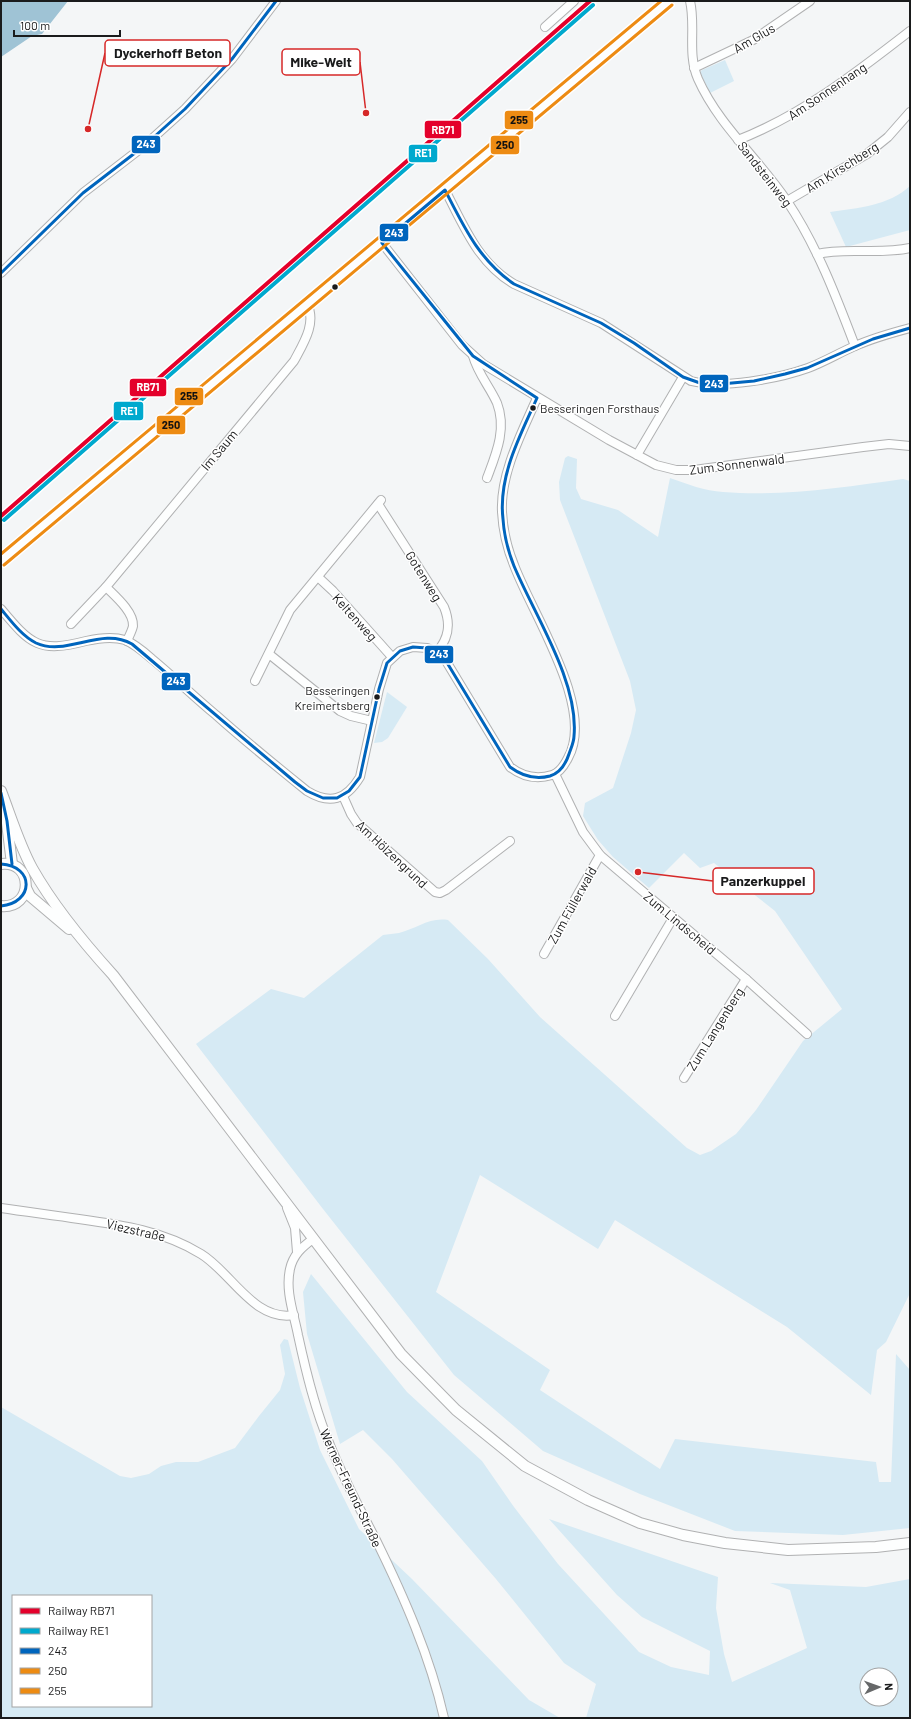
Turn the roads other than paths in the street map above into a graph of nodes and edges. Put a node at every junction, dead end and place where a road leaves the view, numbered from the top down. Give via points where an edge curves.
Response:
1 (276, 1) edge
2 (574, 1) edge
3 (669, 1) edge
4 (690, 1) edge
5 (810, 1) edge
6 (545, 27) dead end
7 (910, 31) edge
8 (694, 68) junction
9 (910, 112) edge
10 (738, 140) junction
11 (445, 190) junction
12 (787, 201) junction
13 (382, 243) junction
14 (910, 248) edge
15 (817, 254) junction
16 (1, 273) edge
17 (308, 304) junction
18 (910, 328) edge
19 (855, 346) junction
20 (473, 356) junction
21 (683, 377) junction
22 (537, 398) junction
23 (910, 446) edge
24 (637, 455) junction
25 (488, 478) dead end
26 (1, 561) edge
27 (318, 577) junction
28 (106, 587) junction
29 (1, 609) edge
30 (71, 624) dead end
31 (127, 641) junction
32 (437, 652) junction
33 (269, 654) junction
34 (392, 657) junction
35 (255, 680) dead end
36 (372, 721) junction
37 (555, 774) junction
38 (1, 792) edge
39 (343, 796) junction
40 (510, 841) dead end
41 (600, 855) junction
42 (6, 864) edge
43 (26, 888) junction
44 (18, 902) junction
45 (1, 906) edge
46 (56, 918) junction
47 (673, 918) junction
48 (84, 943) junction
49 (544, 954) dead end
50 (746, 979) junction
51 (615, 1016) dead end
52 (807, 1034) dead end
53 (684, 1078) dead end
54 (278, 1193) junction
55 (1, 1208) edge
56 (313, 1239) junction
57 (297, 1252) junction
58 (294, 1315) junction
59 (910, 1543) edge
60 (444, 1718) edge

1 - 16 street via 232,59 185,109 144,146 84,193
2 - 6 street
3 - 11 street
4 - 8 street, Sandsteinweg
5 - 8 street, Am Glus via 753,40
7 - 10 street, Am Sonnenhang via 813,102 765,129
8 - 10 street, Sandsteinweg via 713,107
9 - 12 street, Am Kirschberg via 888,137 872,150
10 - 12 street, Sandsteinweg
11 - 13 street
11 - 21 street via 472,242 494,271 514,284 601,323
12 - 15 street, Sandsteinweg
13 - 17 street
13 - 20 street, Zum Sonnenwald
14 - 15 street
15 - 19 street, Sandsteinweg
17 - 26 street
17 - 28 street, Im Saum via 311,319 308,332 294,361
18 - 19 street
19 - 21 street via 807,368 754,381 709,384
20 - 22 street, Zum Sonnenwald
20 - 25 street, Zum Sonnenwald via 477,369 497,404 500,418 499,447
21 - 24 street
22 - 24 street, Zum Sonnenwald
22 - 37 street via 504,483 502,513 507,546 514,567 558,663 573,706 574,740 571,753 566,763
23 - 24 street, Zum Sonnenwald via 889,444 685,471 663,468
27 - 32 street, Gotenweg via 379,502 448,617 449,628 446,638
27 - 33 street via 290,610
27 - 34 street, Keltenweg
28 - 30 street, Im Saum
28 - 31 street via 132,619 133,625
29 - 31 street via 24,634 40,645 60,647 107,638
31 - 39 street via 162,667 306,791 321,798
32 - 34 street via 413,647
32 - 37 street via 455,675 510,766 527,777 537,778
33 - 35 street
33 - 36 street via 340,711
34 - 36 street via 386,663
36 - 39 street via 360,777 354,787
37 - 41 street, Zum Lindscheid via 583,832
38 - 42 main road via 8,834
38 - 48 main road via 32,867
39 - 40 street, Am Hölzengrund via 357,823 435,892 446,890
41 - 47 street, Zum Lindscheid
41 - 49 street, Zum Füllerwald
42 - 43 main road via 22,873
43 - 44 main road
43 - 46 main road via 30,896
44 - 45 main road
44 - 46 main road via 24,901
46 - 48 main road
47 - 50 street, Zum Lindscheid
47 - 51 street
48 - 54 main road
50 - 52 street, Zum Lindscheid
50 - 53 street, Zum Langenberg
54 - 56 main road
54 - 57 street, Werner-Freund-Straße via 295,1228
55 - 58 street, Viezstraße via 120,1224 174,1239 216,1265 257,1305 280,1314
56 - 57 street, Werner-Freund-Straße
56 - 59 main road via 401,1354 456,1410 525,1466 588,1500 640,1523 725,1543 788,1550 825,1550
57 - 58 street, Werner-Freund-Straße via 288,1277
58 - 60 street, Werner-Freund-Straße via 312,1393 329,1444 420,1639

